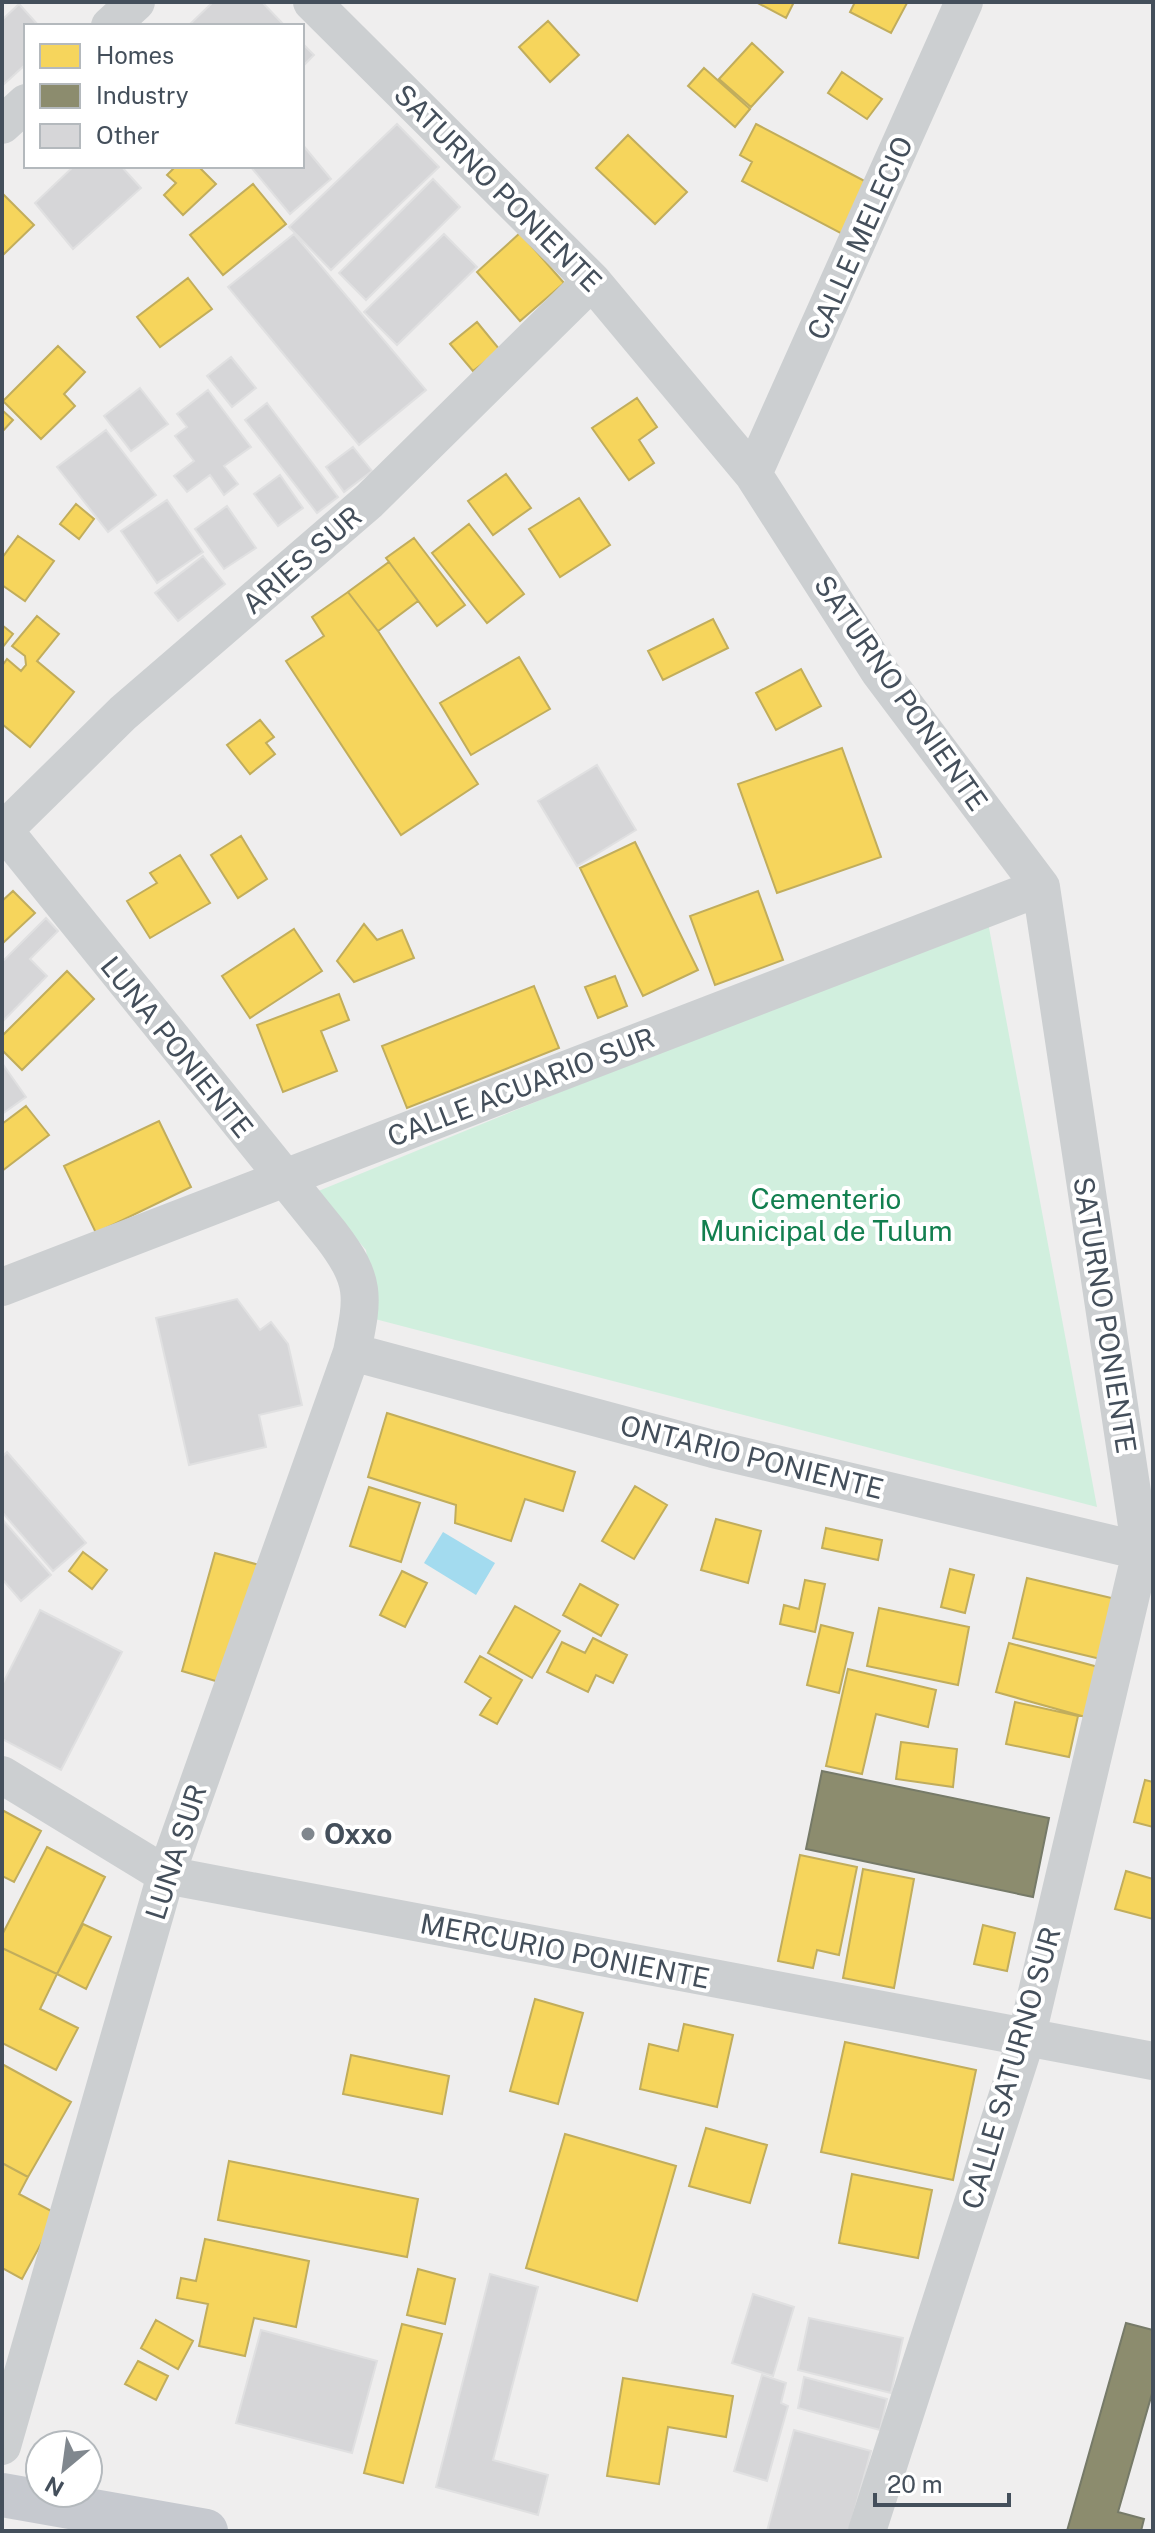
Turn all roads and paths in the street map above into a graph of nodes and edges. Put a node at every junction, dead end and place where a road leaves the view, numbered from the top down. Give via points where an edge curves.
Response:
1 (136, 2) edge
2 (312, 2) edge
3 (964, 2) edge
4 (112, 24) edge
5 (24, 105) edge
6 (2, 125) edge
7 (592, 281) junction
8 (753, 474) junction
9 (3, 829) edge
10 (1041, 887) junction
11 (283, 1179) junction
12 (353, 1264) joint
13 (2, 1287) edge
14 (352, 1352) junction
15 (1147, 1553) edge
16 (2, 1775) edge
17 (166, 1875) junction
18 (1026, 2039) junction
19 (1153, 2061) edge
20 (2, 2446) edge
21 (2, 2495) edge
22 (206, 2531) edge
23 (867, 2531) edge

1 - 4 street
2 - 7 street, SATURNO PONIENTE
3 - 8 street, CALLE MELECIO
5 - 6 street
7 - 8 street, SATURNO PONIENTE
7 - 9 street, ARIES SUR via 369,501 123,713
8 - 10 street, SATURNO PONIENTE via 879,671
9 - 11 street, LUNA PONIENTE
10 - 11 street, CALLE ACUARIO SUR
10 - 15 street, SATURNO PONIENTE
11 - 12 street, LUNA PONIENTE
11 - 13 street, CALLE ACUARIO SUR
12 - 14 street, LUNA SUR via 362,1302
14 - 15 street, ONTARIO PONIENTE via 713,1449
14 - 17 street, LUNA SUR
15 - 18 street, CALLE SATURNO SUR
16 - 17 street, MERCURIO PONIENTE
17 - 18 street, MERCURIO PONIENTE
17 - 20 street, LUNA SUR
18 - 19 street, MERCURIO PONIENTE
18 - 23 street, CALLE SATURNO SUR
21 - 22 main road

